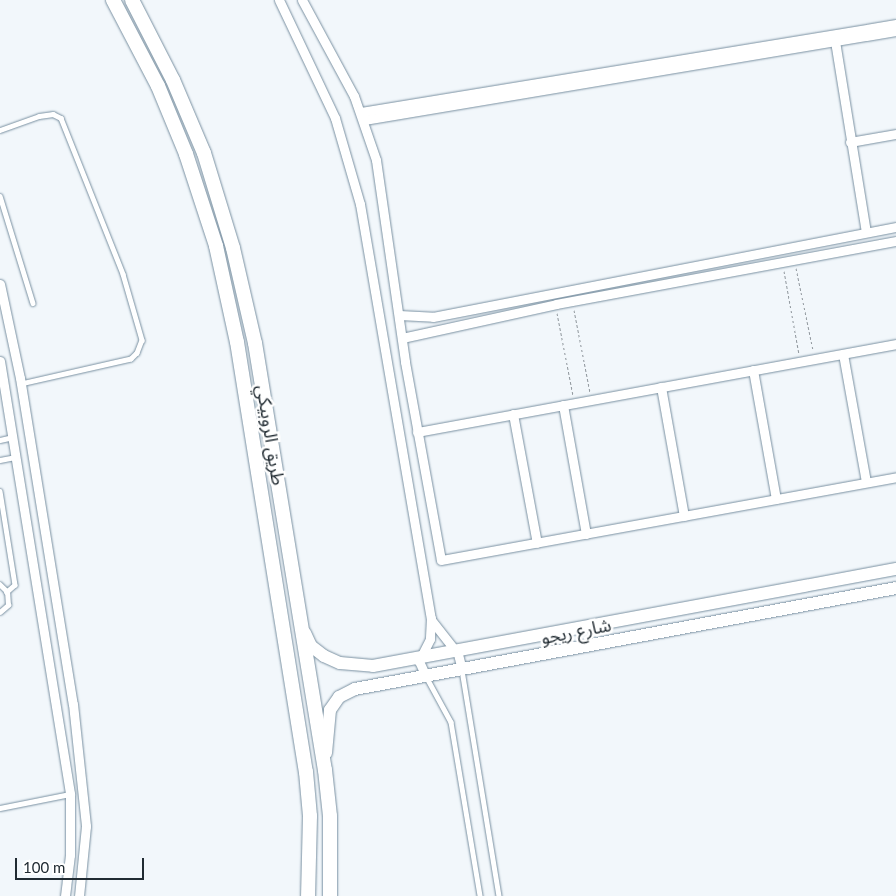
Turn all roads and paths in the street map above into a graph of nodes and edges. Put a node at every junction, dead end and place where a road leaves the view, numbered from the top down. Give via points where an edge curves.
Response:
1 (113, 0) edge
2 (132, 0) edge
3 (279, 0) edge
4 (302, 0) edge
5 (896, 24) edge
6 (896, 32) edge
7 (835, 41) junction
8 (506, 92) junction
9 (363, 116) junction
10 (0, 130) edge
11 (896, 134) edge
12 (850, 142) junction
13 (0, 196) edge
14 (896, 227) edge
15 (866, 232) junction
16 (896, 241) edge
17 (794, 260) junction
18 (782, 262) junction
19 (627, 279) junction
20 (0, 284) edge
21 (630, 290) junction
22 (572, 301) junction
23 (33, 303) dead end
24 (556, 304) junction
25 (399, 315) junction
26 (402, 338) junction
27 (896, 344) edge
28 (843, 354) junction
29 (815, 359) junction
30 (0, 361) edge
31 (800, 362) junction
32 (753, 370) junction
33 (21, 384) junction
34 (661, 387) junction
35 (592, 400) junction
36 (575, 403) junction
37 (563, 405) junction
38 (513, 414) junction
39 (417, 432) junction
40 (13, 437) junction
41 (0, 440) edge
42 (32, 451) junction
43 (16, 456) junction
44 (0, 460) edge
45 (896, 477) edge
46 (866, 482) junction
47 (0, 491) edge
48 (776, 499) junction
49 (684, 516) junction
50 (586, 534) junction
51 (537, 542) junction
52 (896, 568) edge
53 (0, 585) edge
54 (896, 588) edge
55 (7, 592) junction
56 (0, 612) edge
57 (431, 618) junction
58 (304, 633) junction
59 (456, 650) junction
60 (420, 657) junction
61 (462, 670) junction
62 (426, 676) junction
63 (73, 704) junction
64 (57, 707) junction
65 (324, 770) junction
66 (70, 794) junction
67 (0, 808) edge
68 (65, 896) edge
69 (79, 896) edge
70 (308, 896) edge
71 (330, 896) edge
72 (480, 896) edge
73 (499, 896) edge

1 - 70 main road, طريق الروبيكي via 158,86 186,154 216,246 237,342 306,772 310,816
2 - 58 main road, طريق الروبيكي via 173,80 204,153 233,248 255,343
3 - 57 street via 332,111 355,183
4 - 9 street
5 - 8 street
6 - 7 street
7 - 8 street
7 - 12 street
8 - 9 street
9 - 25 street via 379,176
10 - 33 lane via 40,116 53,114 62,118 123,274 142,340 138,353 131,359
11 - 12 street
12 - 15 street
13 - 23 lane
14 - 15 street
15 - 19 street
16 - 17 street
17 - 18 street
17 - 29 path
18 - 21 street
18 - 31 path
19 - 21 street
19 - 25 street via 433,317
20 - 33 street
21 - 22 street
22 - 24 street
22 - 35 path
24 - 26 street
24 - 36 path
25 - 26 street
26 - 39 street
27 - 28 street
28 - 29 street
28 - 46 street
29 - 31 street
30 - 40 street
31 - 32 street
32 - 34 street
32 - 48 street
33 - 42 street
34 - 35 street
34 - 49 street
35 - 36 street
36 - 37 street
37 - 38 street
37 - 50 street
38 - 39 street
38 - 51 street
39 - 51 street via 441,560
40 - 41 lane
40 - 43 street
42 - 43 street
42 - 63 street
43 - 44 lane
43 - 64 street
45 - 46 street
46 - 48 street
47 - 55 lane via 15,585
48 - 49 street
49 - 50 street
50 - 51 street
52 - 59 main road, شارع ريجو
53 - 55 lane
54 - 61 main road, شارع ريجو
55 - 56 lane via 8,605
57 - 59 street via 439,633
57 - 60 street via 430,639
58 - 60 main road, شارع ريجو via 311,646 340,663 374,666
58 - 65 main road, طريق الروبيكي
59 - 60 main road, شارع ريجو
59 - 61 street
60 - 62 street via 420,666
61 - 62 main road, شارع ريجو
61 - 73 lane
62 - 65 main road, شارع ريجو via 355,690 339,697 328,718
62 - 72 lane via 451,722
63 - 64 street
63 - 69 street via 86,826
64 - 66 street
65 - 71 main road, طريق الروبيكي via 330,816
66 - 67 lane
66 - 68 street via 70,855

